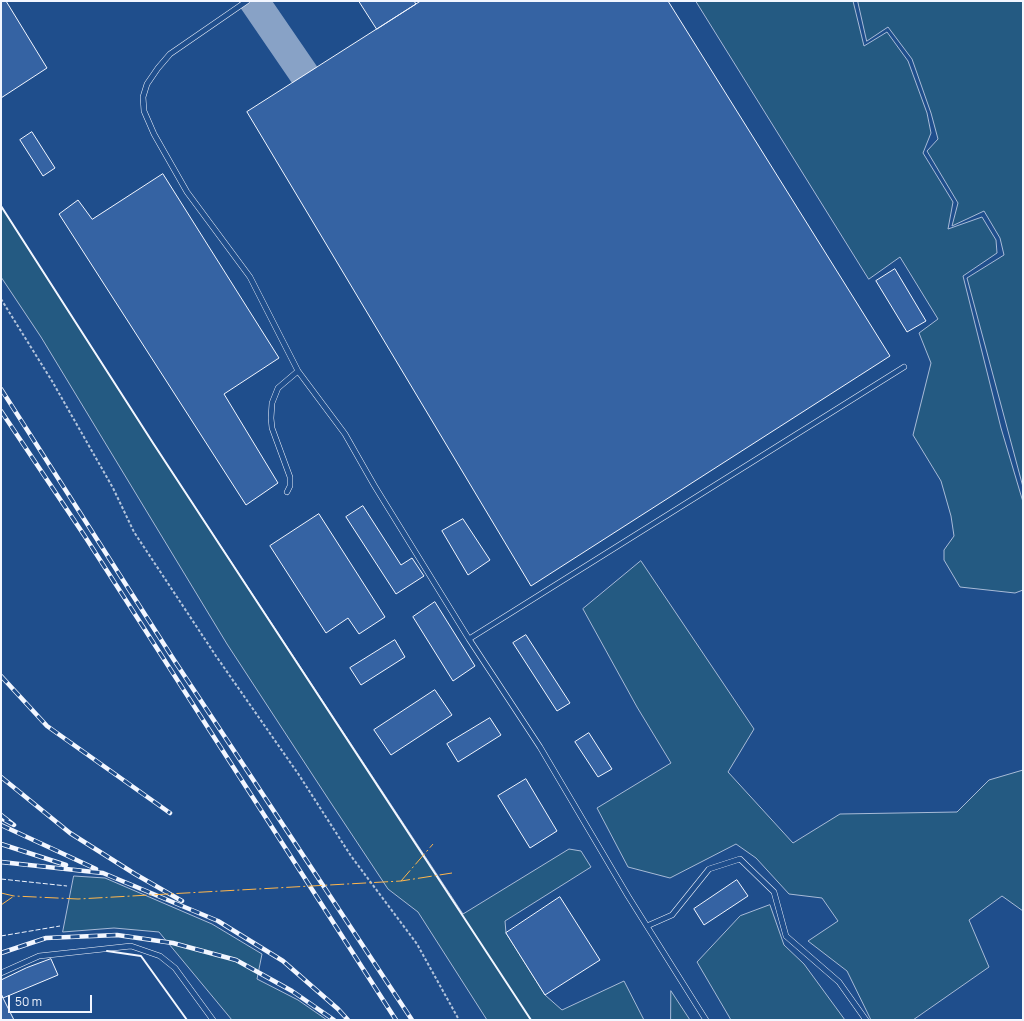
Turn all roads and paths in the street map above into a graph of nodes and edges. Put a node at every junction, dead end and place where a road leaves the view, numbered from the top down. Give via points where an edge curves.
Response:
1 (246, 1) edge
2 (1, 299) edge
3 (904, 367) dead end
4 (298, 371) junction
5 (287, 492) dead end
6 (470, 639) junction
7 (647, 926) junction
8 (1, 973) edge
9 (212, 1020) edge
10 (459, 1020) edge
11 (706, 1020) edge
12 (866, 1020) edge

1 - 4 lane via 170,54 147,84 143,97 144,111 187,192 250,277
2 - 10 path via 52,381 113,488 134,532 351,856 417,944
3 - 6 lane
4 - 5 lane via 278,388 272,403 272,428 290,477
4 - 6 lane via 345,434
6 - 7 lane via 540,747
7 - 11 lane
7 - 12 lane via 672,915 709,869 740,859 774,892 786,936 839,982
8 - 9 lane via 39,956 131,946 160,956 175,968

